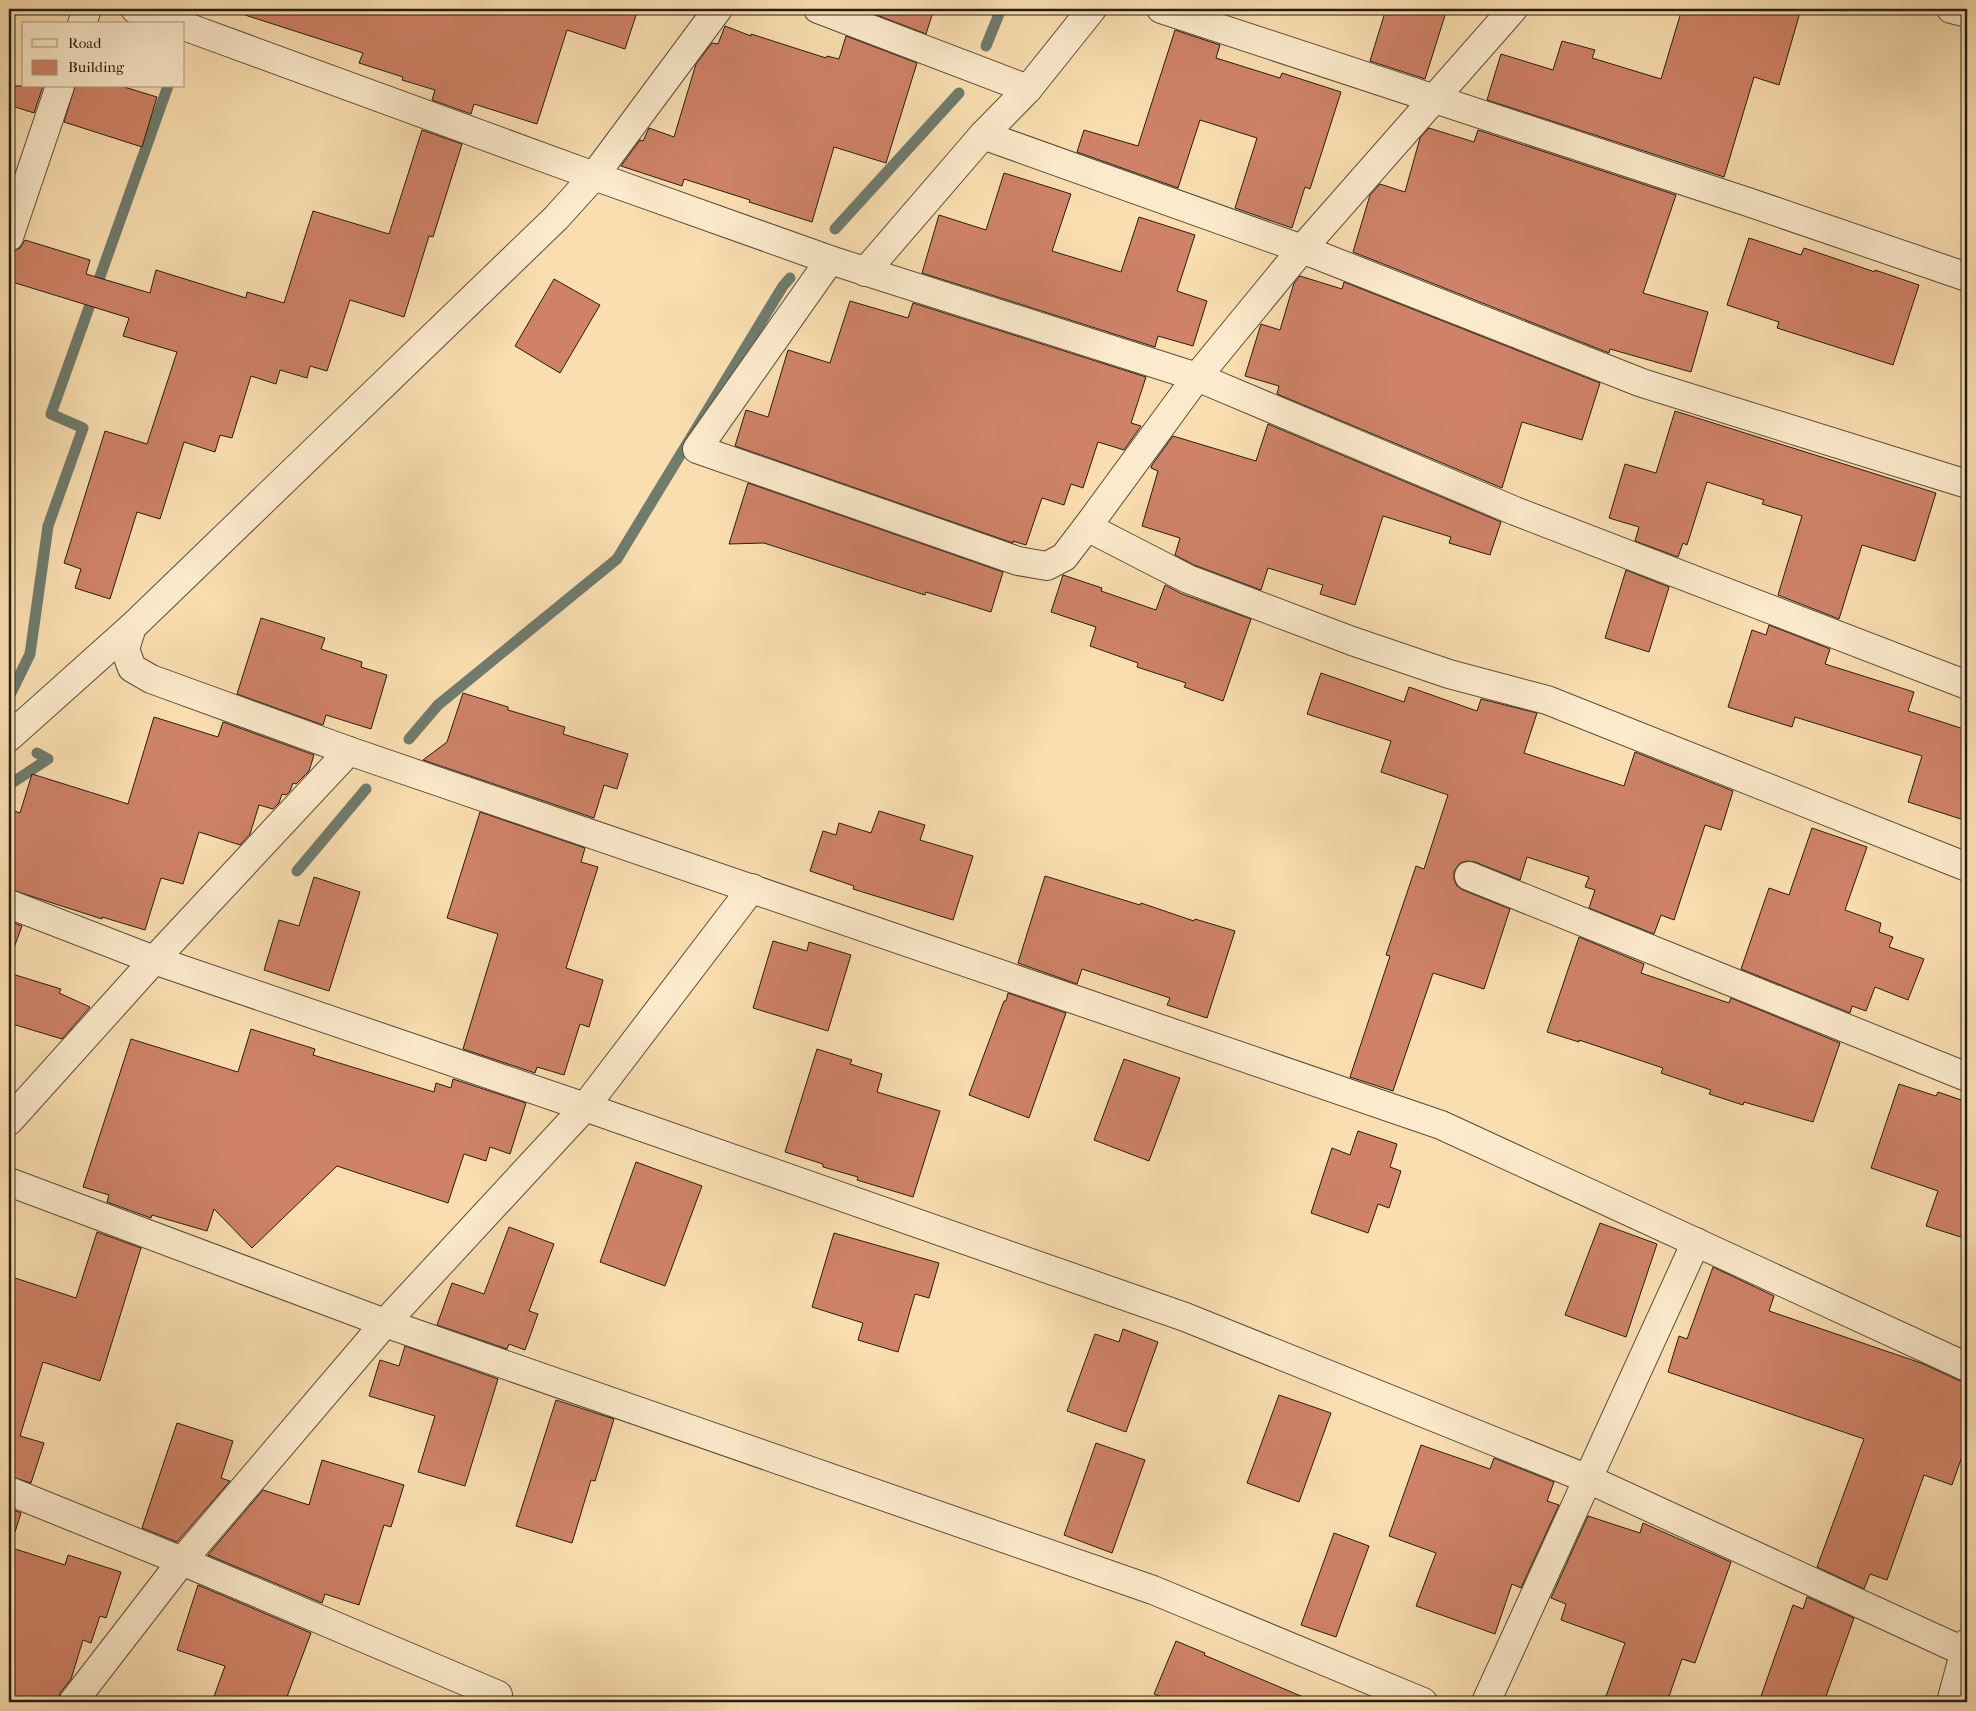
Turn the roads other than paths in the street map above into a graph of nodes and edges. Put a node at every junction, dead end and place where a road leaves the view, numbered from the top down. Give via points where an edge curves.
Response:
1 (87, 9) edge
2 (135, 9) edge
3 (718, 9) edge
4 (818, 9) edge
5 (1092, 9) edge
6 (1161, 9) edge
7 (1513, 9) edge
8 (1951, 9) edge
9 (1967, 13) edge
10 (83, 22) edge
11 (171, 22) edge
12 (185, 26) edge
13 (59, 88) edge
14 (1028, 89) junction
15 (1434, 99) junction
16 (983, 135) junction
17 (594, 176) junction
18 (9, 237) edge
19 (1302, 249) junction
20 (830, 260) junction
21 (866, 272) junction
22 (1967, 277) edge
23 (1196, 377) junction
24 (1967, 484) edge
25 (1087, 527) junction
26 (132, 627) junction
27 (1967, 685) edge
28 (9, 737) edge
29 (349, 750) junction
30 (1967, 867) edge
31 (1470, 876) dead end
32 (752, 888) junction
33 (9, 904) edge
34 (154, 960) junction
35 (1967, 1077) edge
36 (585, 1107) junction
37 (9, 1121) edge
38 (9, 1182) edge
39 (1696, 1242) junction
40 (386, 1323) junction
41 (1967, 1367) edge
42 (1588, 1479) junction
43 (9, 1491) edge
44 (182, 1560) junction
45 (1966, 1648) edge
46 (498, 1694) dead end
47 (73, 1702) edge
48 (1423, 1702) edge
49 (1486, 1702) edge
50 (1951, 1702) edge

1 - 10 street
2 - 11 street
3 - 17 street
4 - 14 street
5 - 14 street
6 - 15 street
7 - 15 street
8 - 9 street
12 - 17 street
13 - 18 street
14 - 16 street
15 - 19 street
15 - 22 street
16 - 19 street
16 - 21 street
17 - 20 street
17 - 26 street via 556,218
19 - 23 street
19 - 24 street via 1642,383
20 - 21 street
20 - 25 street via 697,449 1018,561 1047,566 1064,556
21 - 23 street
23 - 25 street
23 - 27 street via 1515,511
25 - 30 street via 1188,579 1449,674 1547,700
26 - 28 street
26 - 29 street via 125,649 132,668 151,679
29 - 32 street
29 - 34 street
31 - 35 street
32 - 36 street
32 - 39 street via 1441,1125
33 - 34 street
34 - 36 street
34 - 37 street
36 - 40 street
36 - 42 street via 1185,1317
38 - 40 street
39 - 41 street
39 - 42 street
40 - 44 street
40 - 48 street via 1153,1590
42 - 45 street
42 - 49 street
43 - 44 street
44 - 46 street
44 - 47 street
45 - 50 street

